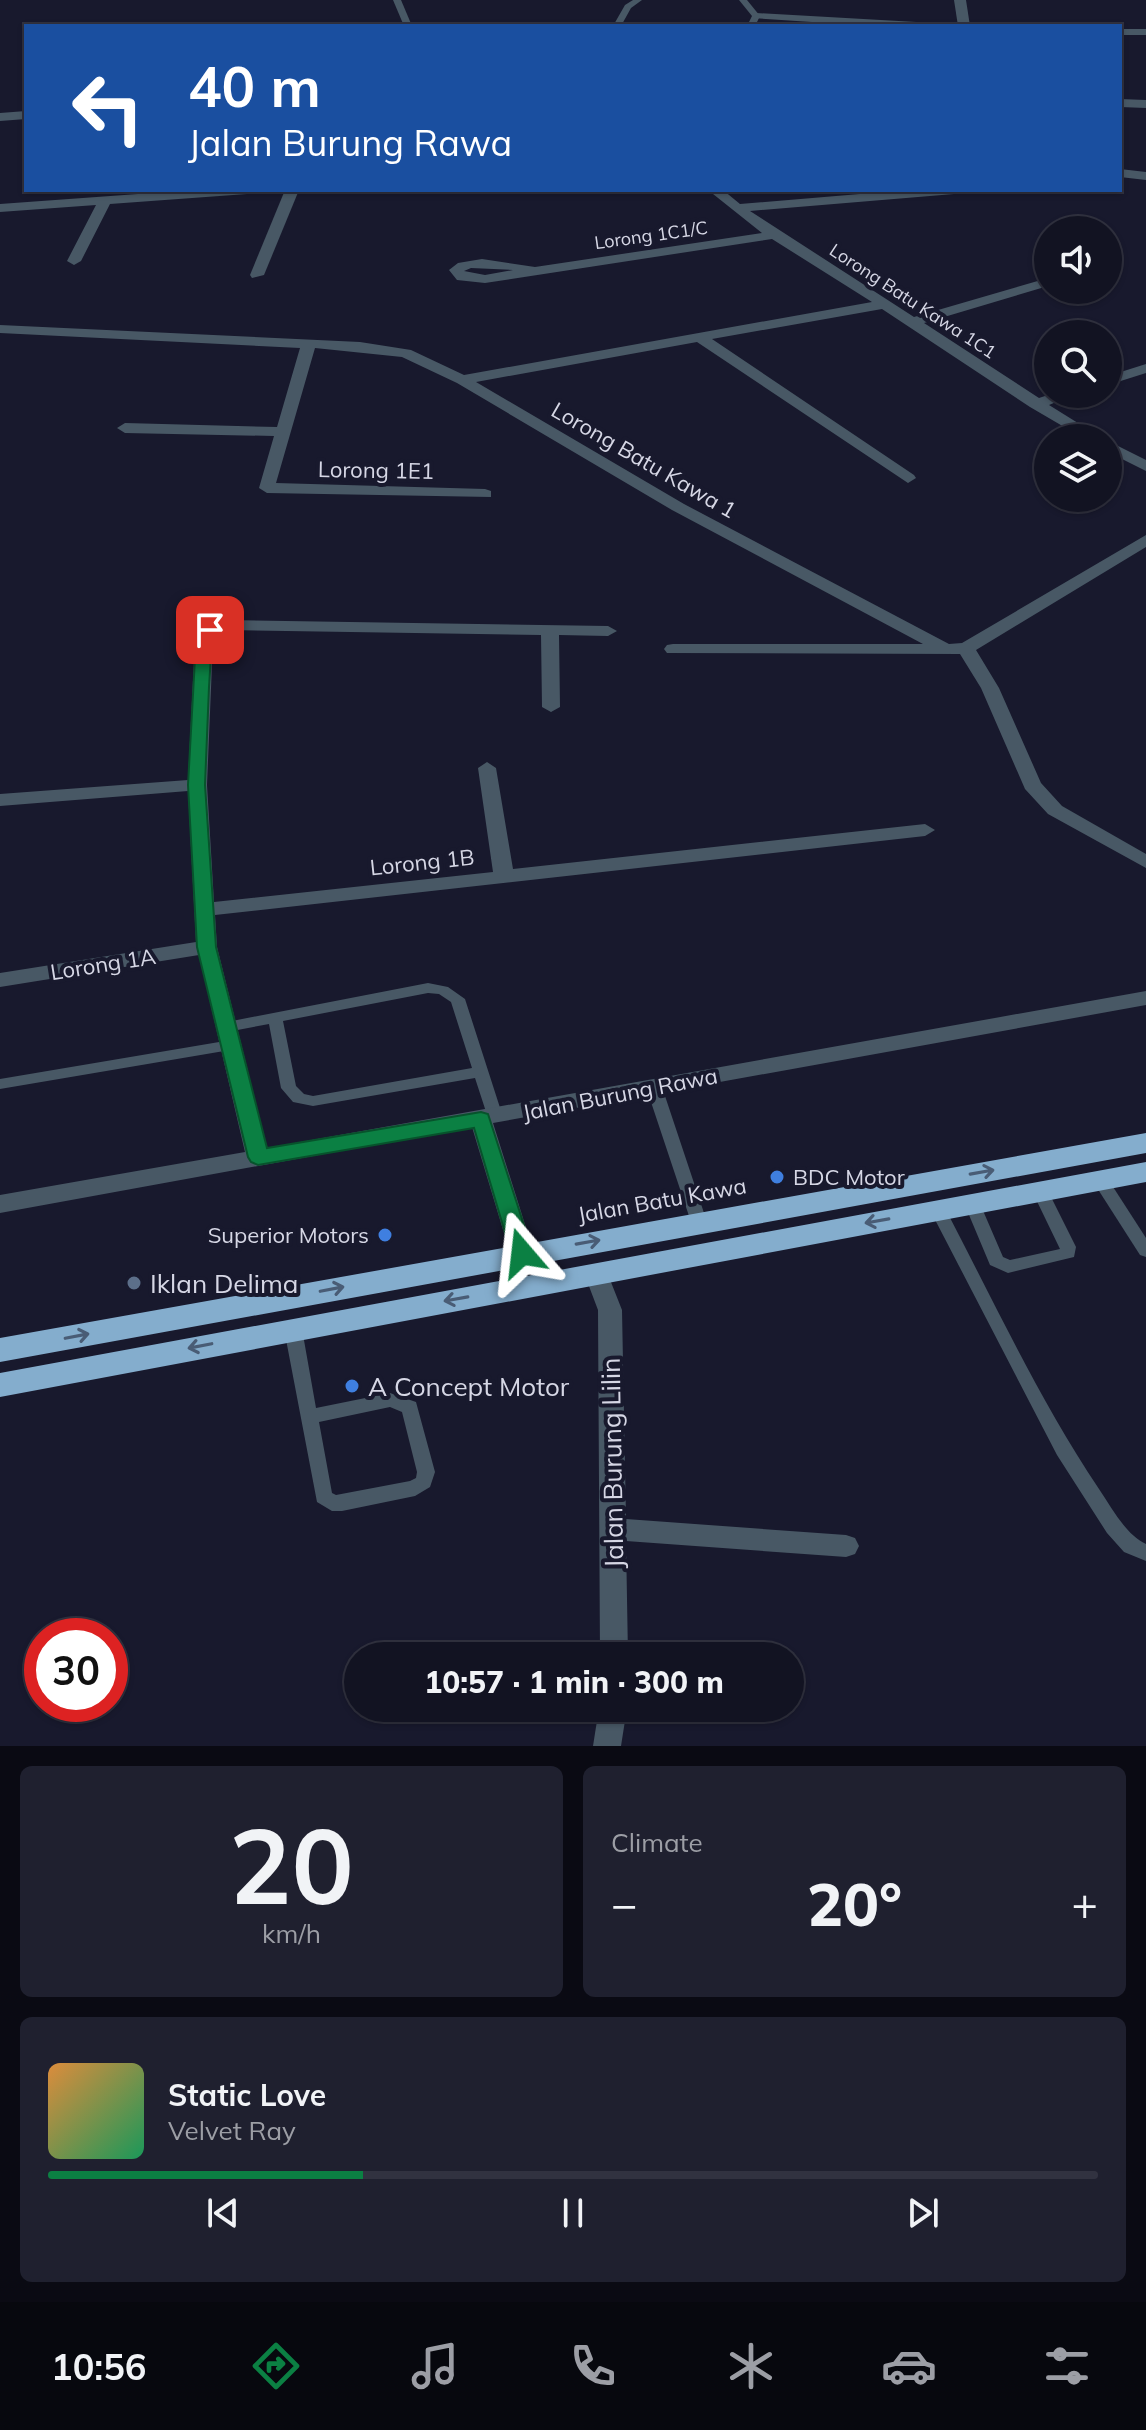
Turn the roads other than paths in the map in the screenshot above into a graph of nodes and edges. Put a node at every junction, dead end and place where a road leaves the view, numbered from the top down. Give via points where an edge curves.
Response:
1 (397, 0) edge
2 (638, 0) edge
3 (743, 0) edge
4 (960, 0) edge
5 (753, 21) edge
6 (407, 24) edge
7 (618, 24) edge
8 (862, 24) edge
9 (964, 24) edge
10 (1122, 32) edge
11 (1146, 32) edge
12 (1122, 103) edge
13 (1146, 104) edge
14 (24, 115) edge
15 (0, 117) edge
16 (1122, 173) edge
17 (1146, 176) edge
18 (191, 192) edge
19 (291, 192) edge
20 (717, 192) edge
21 (930, 192) edge
22 (106, 195) edge
23 (0, 208) edge
24 (737, 208) junction
25 (773, 235) junction
26 (74, 261) dead end
27 (533, 271) dead end
28 (257, 275) dead end
29 (1034, 286) edge
30 (885, 304) junction
31 (912, 322) junction
32 (0, 329) edge
33 (697, 336) junction
34 (309, 343) junction
35 (1146, 368) edge
36 (1122, 376) edge
37 (462, 380) junction
38 (1034, 403) edge
39 (1042, 408) edge
40 (1070, 424) edge
41 (125, 428) dead end
42 (284, 432) junction
43 (1122, 453) edge
44 (1146, 466) edge
45 (908, 478) dead end
46 (485, 494) dead end
47 (1146, 540) edge
48 (550, 631) junction
49 (608, 631) dead end
50 (966, 648) junction
51 (673, 649) dead end
52 (946, 649) junction
53 (551, 707) dead end
54 (487, 768) dead end
55 (197, 785) junction
56 (0, 800) edge
57 (925, 830) dead end
58 (1146, 862) edge
59 (504, 877) junction
60 (204, 910) junction
61 (207, 947) junction
62 (0, 980) edge
63 (1146, 998) edge
64 (275, 1018) junction
65 (229, 1036) junction
66 (479, 1072) junction
67 (0, 1084) edge
68 (654, 1087) junction
69 (488, 1118) junction
70 (1146, 1143) edge
71 (258, 1157) junction
72 (1146, 1172) edge
73 (1100, 1180) junction
74 (1040, 1191) junction
75 (972, 1203) junction
76 (0, 1204) edge
77 (938, 1210) junction
78 (699, 1222) junction
79 (1146, 1251) edge
80 (522, 1253) junction
81 (596, 1273) junction
82 (293, 1329) junction
83 (0, 1350) edge
84 (0, 1385) edge
85 (311, 1416) junction
86 (613, 1529) junction
87 (846, 1546) dead end
88 (1146, 1553) edge
89 (614, 1642) edge
90 (611, 1722) edge
91 (607, 1746) edge

1 - 6 lane
2 - 7 lane
3 - 5 lane
4 - 9 street
5 - 8 street
10 - 11 street
12 - 13 street
14 - 15 street
16 - 17 street
18 - 22 street
19 - 28 street
20 - 24 street, Lorong Batu Kawa 1C1
21 - 24 street
22 - 23 street
22 - 26 street
24 - 25 street, Lorong Batu Kawa 1C1
25 - 27 street, Lorong 1C1/C
25 - 30 street, Lorong Batu Kawa 1C1
29 - 31 street
30 - 31 street, Lorong Batu Kawa 1C1
30 - 33 street
31 - 38 street, Lorong Batu Kawa 1C1
32 - 34 street, Lorong Batu Kawa 1
33 - 37 street
33 - 45 street
34 - 37 street, Lorong Batu Kawa 1 via 406,353
34 - 42 street
35 - 36 street
37 - 52 street, Lorong Batu Kawa 1 via 678,507
39 - 40 street, Lorong Batu Kawa 1C1
41 - 42 street
42 - 46 street, Lorong 1E1 via 267,488
43 - 44 street
47 - 50 street
48 - 49 street
48 - 53 street
48 - 55 street via 225,625 210,630 204,640 200,687
50 - 52 street
50 - 58 street via 990,688 1032,785 1055,810
51 - 52 street
54 - 59 street
55 - 56 street
55 - 60 street
57 - 59 street, Lorong 1B
59 - 60 street, Lorong 1B
60 - 61 street
61 - 62 street, Lorong 1A
61 - 65 street
63 - 68 street, Jalan Burung Rawa
64 - 65 lane
64 - 66 lane via 428,988 443,990 458,999
64 - 66 lane via 289,1088 299,1098 313,1101
65 - 67 lane
65 - 71 street
66 - 69 lane
68 - 69 street, Jalan Burung Rawa
68 - 78 lane
69 - 71 street, Jalan Burung Rawa
69 - 80 street
78 -> 70 highway, Jalan Batu Kawa
71 - 76 street, Jalan Burung Rawa
72 - 73 highway
73 - 74 highway
73 - 79 lane
74 - 75 highway
74 - 75 lane via 1068,1253 1008,1267 996,1261
75 - 77 highway
77 -> 81 highway
77 - 88 lane via 1063,1450 1114,1527 1131,1546
80 -> 78 highway, Jalan Batu Kawa
83 -> 80 highway, Jalan Batu Kawa
81 -> 82 highway
81 - 86 street, Jalan Burung Lilin via 610,1310
82 -> 84 highway
82 - 85 lane
85 - 85 lane via 390,1400 410,1407 424,1482 332,1503 324,1497
86 - 87 street
86 - 89 street, Jalan Burung Lilin
90 - 91 street

